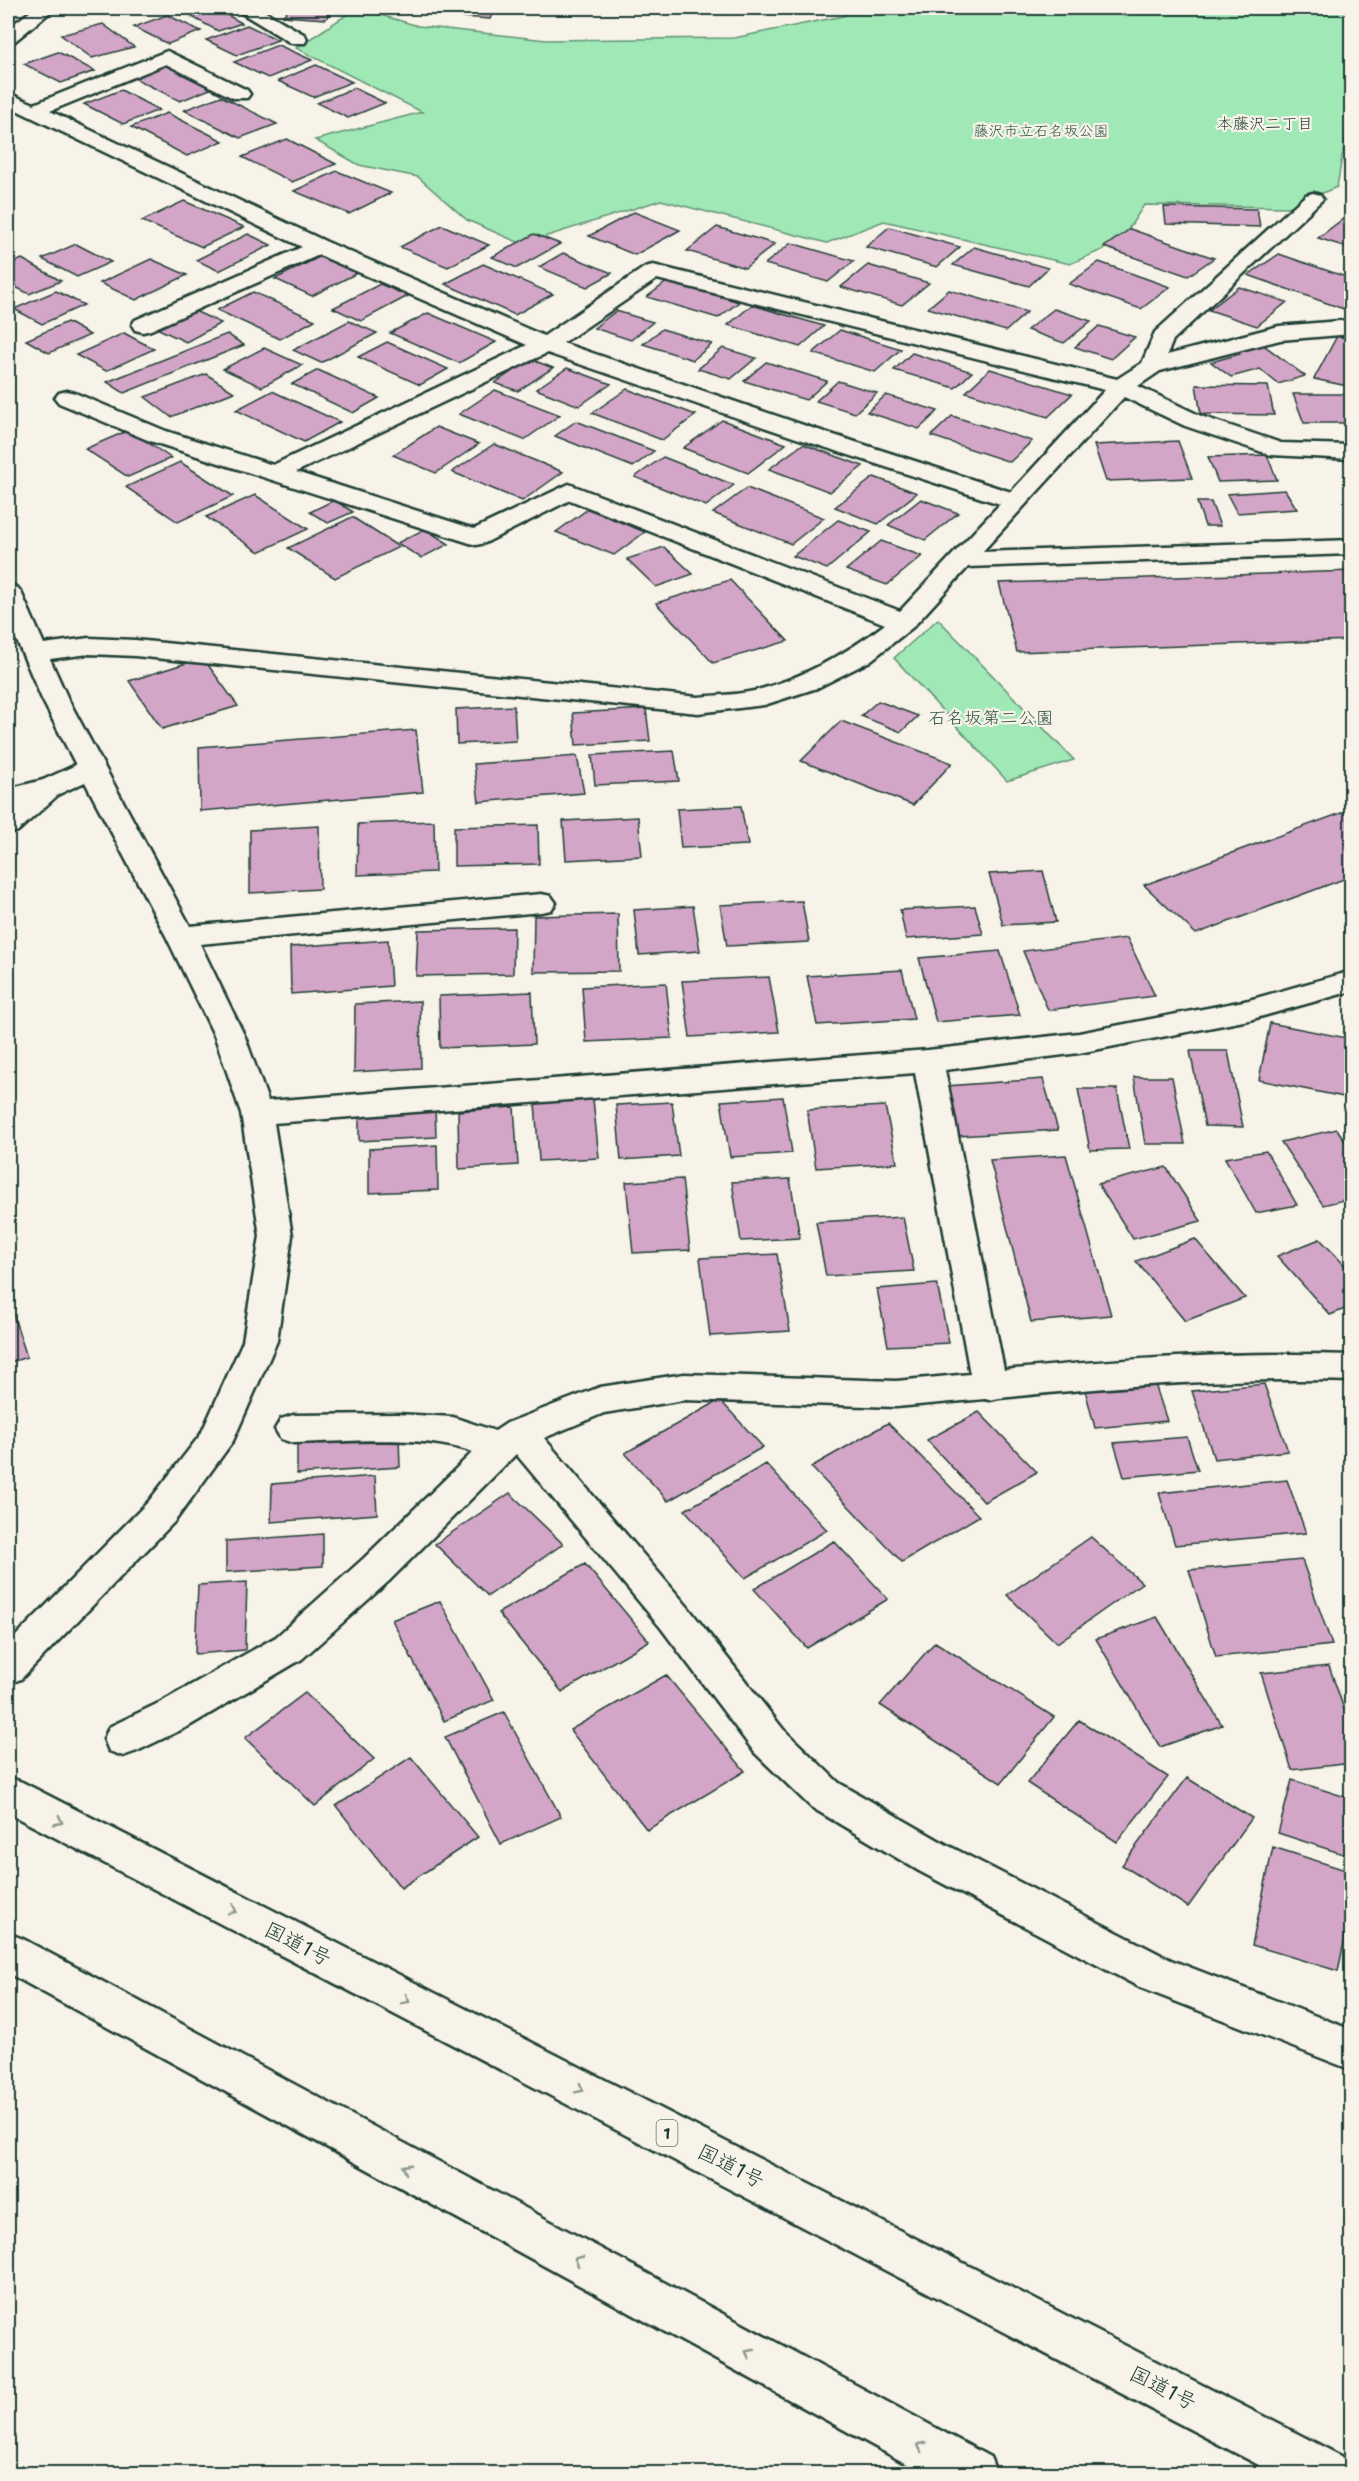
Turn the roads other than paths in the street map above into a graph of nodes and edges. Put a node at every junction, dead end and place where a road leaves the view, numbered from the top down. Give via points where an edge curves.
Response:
1 (46, 8) edge
2 (247, 8) edge
3 (8, 37) edge
4 (298, 39) dead end
5 (240, 94) dead end
6 (8, 99) edge
7 (33, 111) junction
8 (1312, 199) dead end
9 (319, 247) junction
10 (143, 325) dead end
11 (1352, 327) edge
12 (546, 345) junction
13 (1152, 366) junction
14 (1121, 387) junction
15 (66, 398) dead end
16 (1352, 452) edge
17 (275, 473) junction
18 (1016, 501) junction
19 (1352, 547) edge
20 (962, 560) junction
21 (8, 592) edge
22 (904, 622) junction
23 (34, 653) junction
24 (91, 768) junction
25 (52, 787) junction
26 (8, 797) edge
27 (8, 825) edge
28 (541, 903) dead end
29 (181, 936) junction
30 (1352, 981) edge
31 (928, 1061) junction
32 (257, 1113) junction
33 (1352, 1368) edge
34 (990, 1387) junction
35 (293, 1429) dead end
36 (509, 1440) junction
37 (8, 1668) edge
38 (123, 1739) dead end
39 (8, 1794) edge
40 (8, 1952) edge
41 (1352, 2050) edge
42 (972, 2474) edge
43 (1326, 2474) edge

1 - 3 main road
2 - 4 main road
5 - 7 main road via 167,57
6 - 7 main road
7 - 9 main road
8 - 13 main road via 1163,337
9 - 10 main road
9 - 12 main road
11 - 13 main road via 1279,333
12 - 14 main road via 653,272
12 - 17 main road
12 - 18 main road
13 - 14 main road
14 - 16 main road via 1193,421 1279,450
14 - 18 main road
15 - 17 main road via 158,436
17 - 22 main road via 476,538 569,491
18 - 20 main road
19 - 20 main road
20 - 22 main road
21 - 23 main road
22 - 23 main road via 861,655 808,682 755,699 698,705 135,648 89,646
23 - 24 main road
24 - 25 main road
24 - 29 main road
25 - 26 main road
25 - 27 main road
28 - 29 main road
29 - 32 main road via 230,1037
30 - 31 main road via 1249,1010 1079,1043
31 - 32 main road
31 - 34 main road
32 - 37 main road via 276,1236 260,1341 215,1441 162,1511
33 - 34 main road via 1137,1371
34 - 36 main road via 896,1394 684,1387 600,1400
35 - 36 main road via 396,1428 453,1431
36 - 38 main road via 376,1570 289,1648 175,1714
36 - 41 main road via 674,1617 769,1741 825,1795 933,1858 1156,1974
39 -> 43 main road, 国道1号 / 1
42 -> 40 main road

